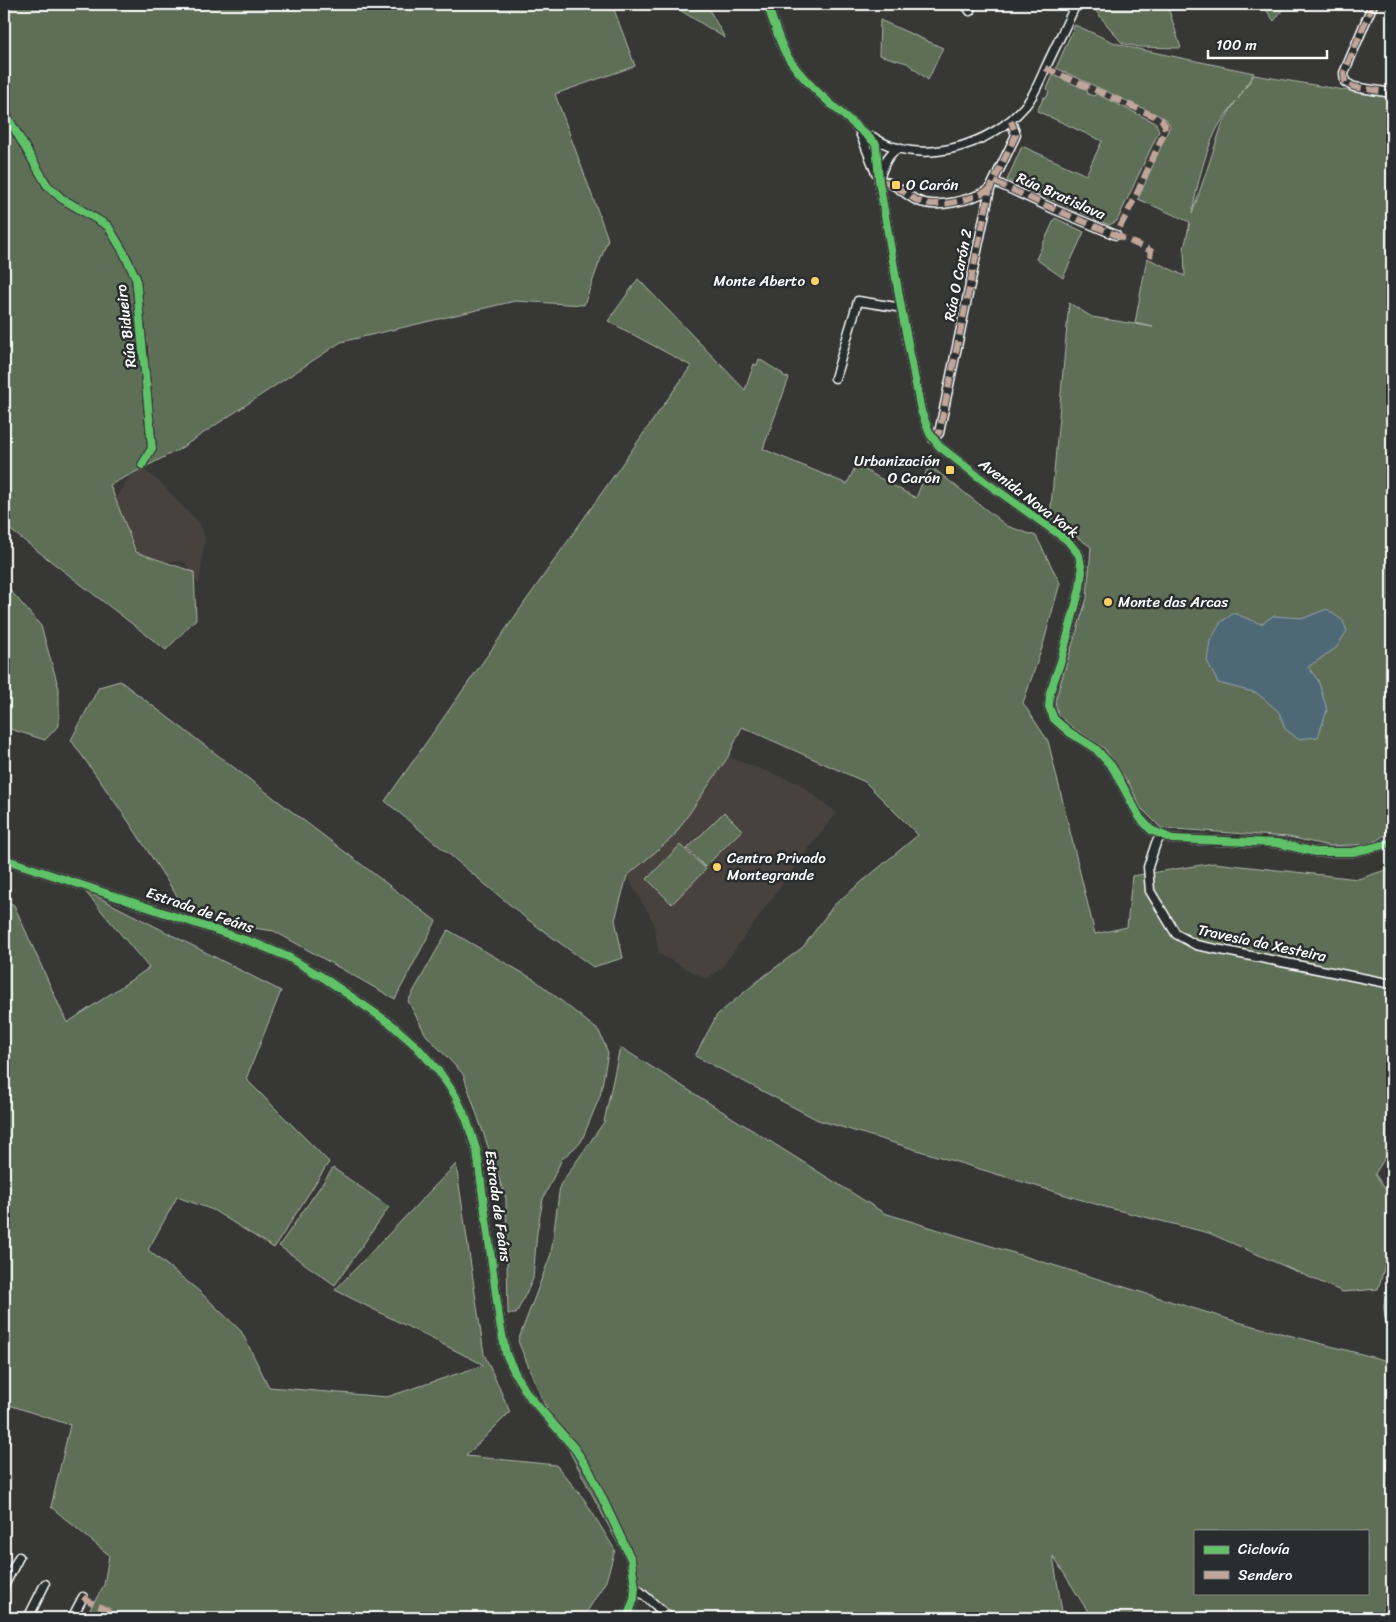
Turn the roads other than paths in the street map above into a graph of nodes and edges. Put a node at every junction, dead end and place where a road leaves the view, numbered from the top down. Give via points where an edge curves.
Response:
1 (767, 4) edge
2 (965, 4) edge
3 (1076, 4) edge
4 (1374, 4) edge
5 (970, 11) dead end
6 (1392, 92) edge
7 (4, 112) edge
8 (1011, 121) junction
9 (858, 126) junction
10 (878, 142) junction
11 (899, 148) junction
12 (870, 158) junction
13 (878, 181) junction
14 (995, 182) junction
15 (990, 189) junction
16 (1116, 235) dead end
17 (901, 307) junction
18 (835, 378) dead end
19 (933, 439) junction
20 (142, 465) dead end
21 (1162, 835) junction
22 (1392, 841) edge
23 (4, 853) edge
24 (7, 860) edge
25 (1392, 984) edge
26 (1392, 1287) edge
27 (1392, 1326) edge
28 (19, 1557) dead end
29 (45, 1584) dead end
30 (4, 1586) edge
31 (635, 1587) junction
32 (83, 1597) dead end
33 (28, 1618) edge
34 (72, 1618) edge
35 (627, 1618) edge
36 (670, 1618) edge

1 - 9 street, Avenida Nova York via 786,54 795,67
2 - 5 street
3 - 8 street via 1036,89
4 - 6 street via 1344,73 1345,82 1354,87
7 - 20 street, Rúa Bidueiro via 47,185 61,198 108,226 136,278 152,448
8 - 11 street via 953,149 936,152
8 - 14 street, Rúa O Carón 2 via 1016,136
9 - 10 street
9 - 12 street, Avenida Nova York
10 - 11 street
10 - 12 street via 872,147
10 - 13 street, Avenida Nova York
11 - 13 street via 891,152
12 - 13 street, Avenida Nova York
13 - 15 street via 888,181 917,201 931,204 968,200
13 - 17 street, Avenida Nova York
14 - 15 street, Rúa O Carón 2
14 - 16 street, Rúa Bratislava
15 - 19 street, Rúa O Carón 2 via 939,433
17 - 18 street via 858,301
17 - 19 street, Avenida Nova York via 921,411
19 - 21 street, Avenida Nova York via 984,481 1067,540 1079,555 1082,571 1080,588 1050,692 1049,707 1054,719 1096,748 1114,768 1140,818 1151,830
21 - 22 street via 1202,842 1277,843 1315,852 1353,852
21 - 25 street, Travesía da Xesteira via 1148,867 1150,891 1176,934 1196,945
23 - 24 street, Estrada de Feáns
24 - 31 street, Estrada de Feáns via 288,957 391,1024 440,1073 466,1118 477,1152 506,1354 528,1395 575,1449 590,1472 631,1559
26 - 27 street via 1389,1314
28 - 30 street
29 - 33 street
31 - 35 street, Estrada de Feáns
31 - 36 street
32 - 34 street

